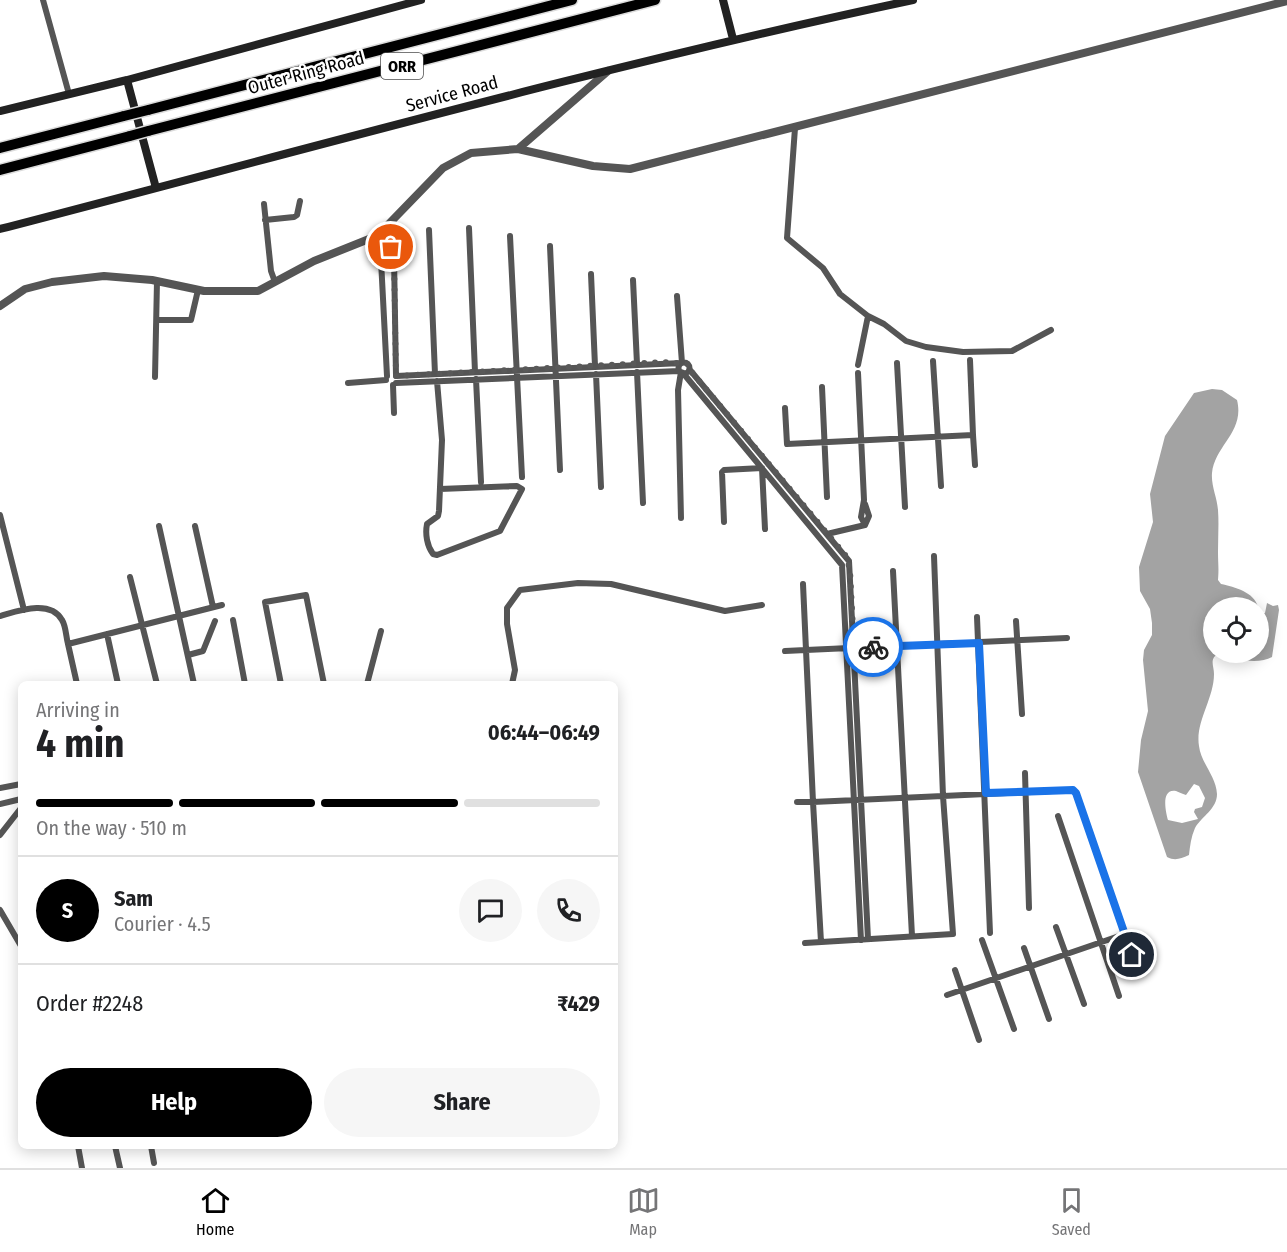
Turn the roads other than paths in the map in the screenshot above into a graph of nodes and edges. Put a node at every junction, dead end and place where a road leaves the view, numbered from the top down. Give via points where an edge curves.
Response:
1 (43, 0) edge
2 (421, 0) edge
3 (572, 0) edge
4 (655, 0) edge
5 (723, 0) edge
6 (914, 0) edge
7 (1287, 1) edge
8 (733, 39) junction
9 (609, 70) junction
10 (127, 80) junction
11 (69, 94) junction
12 (0, 111) edge
13 (795, 128) junction
14 (0, 148) edge
15 (518, 149) junction
16 (0, 170) edge
17 (156, 188) junction
18 (300, 201) dead end
19 (264, 204) dead end
20 (265, 220) junction
21 (469, 228) dead end
22 (0, 229) edge
23 (384, 229) junction
24 (429, 230) dead end
25 (510, 236) dead end
26 (374, 237) junction
27 (550, 246) dead end
28 (591, 274) dead end
29 (633, 280) dead end
30 (157, 281) junction
31 (275, 282) junction
32 (198, 290) junction
33 (677, 296) dead end
34 (0, 306) edge
35 (868, 316) junction
36 (157, 320) junction
37 (1050, 330) dead end
38 (970, 360) dead end
39 (933, 361) dead end
40 (682, 363) junction
41 (897, 363) dead end
42 (637, 364) junction
43 (858, 365) dead end
44 (595, 366) junction
45 (556, 368) junction
46 (516, 370) junction
47 (690, 370) junction
48 (475, 372) junction
49 (637, 372) junction
50 (681, 372) junction
51 (858, 373) dead end
52 (435, 374) junction
53 (596, 374) junction
54 (155, 376) dead end
55 (556, 376) junction
56 (517, 377) junction
57 (476, 379) junction
58 (392, 380) junction
59 (437, 381) junction
60 (348, 383) dead end
61 (822, 387) dead end
62 (785, 408) dead end
63 (394, 413) dead end
64 (973, 435) junction
65 (938, 437) junction
66 (900, 439) junction
67 (861, 440) junction
68 (823, 443) junction
69 (975, 465) dead end
70 (762, 468) junction
71 (560, 470) dead end
72 (522, 477) dead end
73 (481, 482) dead end
74 (941, 486) dead end
75 (601, 488) dead end
76 (440, 489) junction
77 (827, 497) dead end
78 (643, 503) dead end
79 (905, 507) dead end
80 (0, 515) edge
81 (681, 518) dead end
82 (724, 522) dead end
83 (159, 526) dead end
84 (195, 526) dead end
85 (765, 529) dead end
86 (827, 534) junction
87 (934, 556) dead end
88 (893, 571) dead end
89 (130, 577) dead end
90 (803, 584) dead end
91 (222, 605) dead end
92 (762, 605) dead end
93 (213, 607) junction
94 (24, 610) junction
95 (0, 616) edge
96 (180, 616) junction
97 (977, 617) dead end
98 (233, 620) dead end
99 (215, 621) dead end
100 (1016, 621) dead end
101 (143, 625) junction
102 (381, 631) dead end
103 (106, 634) junction
104 (1067, 638) dead end
105 (1018, 641) junction
106 (979, 643) junction
107 (68, 644) junction
108 (938, 645) junction
109 (898, 646) junction
110 (850, 648) junction
111 (806, 650) junction
112 (785, 651) dead end
113 (188, 655) junction
114 (76, 681) edge
115 (117, 681) edge
116 (156, 681) edge
117 (193, 681) edge
118 (244, 681) edge
119 (280, 681) edge
120 (323, 681) edge
121 (368, 681) edge
122 (513, 681) edge
123 (1022, 714) dead end
124 (1025, 773) dead end
125 (18, 785) edge
126 (0, 788) edge
127 (1026, 791) junction
128 (986, 793) junction
129 (943, 796) junction
130 (905, 798) junction
131 (18, 800) edge
132 (862, 800) junction
133 (854, 801) junction
134 (797, 802) dead end
135 (813, 802) junction
136 (0, 804) edge
137 (18, 812) edge
138 (1058, 816) dead end
139 (0, 836) edge
140 (1029, 908) dead end
141 (0, 910) edge
142 (1056, 927) dead end
143 (990, 933) dead end
144 (1125, 934) junction
145 (912, 936) junction
146 (868, 939) junction
147 (861, 940) junction
148 (982, 940) dead end
149 (18, 941) edge
150 (821, 942) junction
151 (805, 943) dead end
152 (1101, 943) junction
153 (1024, 948) dead end
154 (1066, 955) junction
155 (1031, 966) junction
156 (955, 970) dead end
157 (1139, 975) dead end
158 (996, 978) junction
159 (962, 990) junction
160 (947, 995) dead end
161 (1119, 996) dead end
162 (1084, 1004) dead end
163 (1049, 1019) dead end
164 (1014, 1029) dead end
165 (979, 1040) dead end
166 (79, 1149) edge
167 (116, 1149) edge
168 (152, 1149) edge
169 (154, 1164) dead end
170 (82, 1168) edge
171 (120, 1168) edge

1 - 11 street
2 - 10 main road
3 - 14 highway, Outer Ring Road / ORR, bridge
4 - 16 highway, Outer Ring Road / ORR, bridge
5 - 8 main road
6 - 8 main road, Service Road
7 - 13 street
8 - 9 main road, Service Road
9 - 15 street
9 - 17 main road, Service Road
10 - 11 main road
10 - 17 main road
11 - 12 main road
13 - 15 street via 630,169 593,166
13 - 35 street via 787,238 823,268 840,294
15 - 23 street via 471,153 443,168
17 - 22 main road, Service Road
18 - 20 street via 294,217
19 - 20 street
20 - 31 street
21 - 48 street
23 - 26 street
23 - 58 street via 394,258
24 - 52 street
25 - 46 street
26 - 31 street
26 - 58 street via 381,260
27 - 45 street
28 - 44 street
29 - 42 street
30 - 32 street
30 - 34 street via 104,276 52,282 25,289
30 - 36 street
31 - 32 street via 258,291
32 - 36 street via 191,320
33 - 40 street
35 - 37 street via 906,340 963,352 1012,351
35 - 43 street
36 - 54 street
38 - 64 street
39 - 65 street
40 - 42 street
40 - 47 street via 688,364
40 - 50 street
41 - 66 street
42 - 44 street
44 - 45 street
45 - 46 street
45 - 55 street
46 - 48 street
46 - 56 street
47 - 50 street
47 - 86 street
48 - 52 street
49 - 50 street
49 - 53 street
49 - 78 street
50 - 70 street
50 - 81 street
51 - 67 street
52 - 58 street
53 - 55 street
53 - 75 street
55 - 56 street
55 - 71 street
56 - 57 street
56 - 72 street
57 - 59 street
57 - 73 street
58 - 59 street
58 - 60 street
58 - 63 street
59 - 76 street via 442,440
61 - 68 street
62 - 68 street via 787,444
64 - 65 street
64 - 69 street
65 - 66 street
65 - 74 street
66 - 67 street
66 - 79 street
67 - 68 street
67 - 86 street via 861,517 865,525
68 - 77 street
70 - 82 street via 722,472
70 - 85 street
70 - 110 street via 840,561
76 - 76 street via 517,486 522,489 503,529 434,555 428,546 426,528 439,514
80 - 94 street
83 - 96 street
84 - 93 street
86 - 110 street via 849,561
87 - 108 street
88 - 109 street
89 - 101 street
90 - 111 street
91 - 93 street
92 - 122 street via 725,611 611,584 578,583 520,590 507,608 515,669
93 - 96 street
94 - 95 street
94 - 107 street via 48,609 57,615
96 - 101 street
96 - 113 street
97 - 106 street
98 - 118 street
99 - 113 street via 203,651
100 - 105 street
101 - 103 street
101 - 116 street
102 - 121 street
103 - 107 street
103 - 115 street
104 - 105 street
105 - 106 street
105 - 123 street
106 - 108 street
106 - 128 street
107 - 114 street
108 - 109 street
108 - 129 street
109 - 110 street
109 - 130 street
110 - 111 street
110 - 132 street
110 - 133 street
111 - 112 street
111 - 135 street
113 - 117 street
119 - 120 street via 265,602 306,595
124 - 127 street
125 - 126 street
127 - 128 street
127 - 140 street
127 - 144 street via 1064,789 1076,793
128 - 129 street
128 - 143 street
129 - 130 street
129 - 145 street via 953,934
130 - 132 street
130 - 145 street
131 - 136 street
132 - 133 street
132 - 146 street
133 - 135 street
133 - 147 street
134 - 135 street
135 - 150 street
137 - 139 street
138 - 152 street
141 - 149 street
142 - 154 street
144 - 152 street
144 - 157 street
145 - 146 street
146 - 147 street
147 - 150 street
148 - 158 street
150 - 151 street
152 - 154 street
152 - 161 street
153 - 155 street
154 - 155 street
154 - 162 street
155 - 158 street
155 - 163 street
156 - 159 street
158 - 159 street
158 - 164 street
159 - 160 street
159 - 165 street
166 - 170 street
167 - 171 street
168 - 169 street

